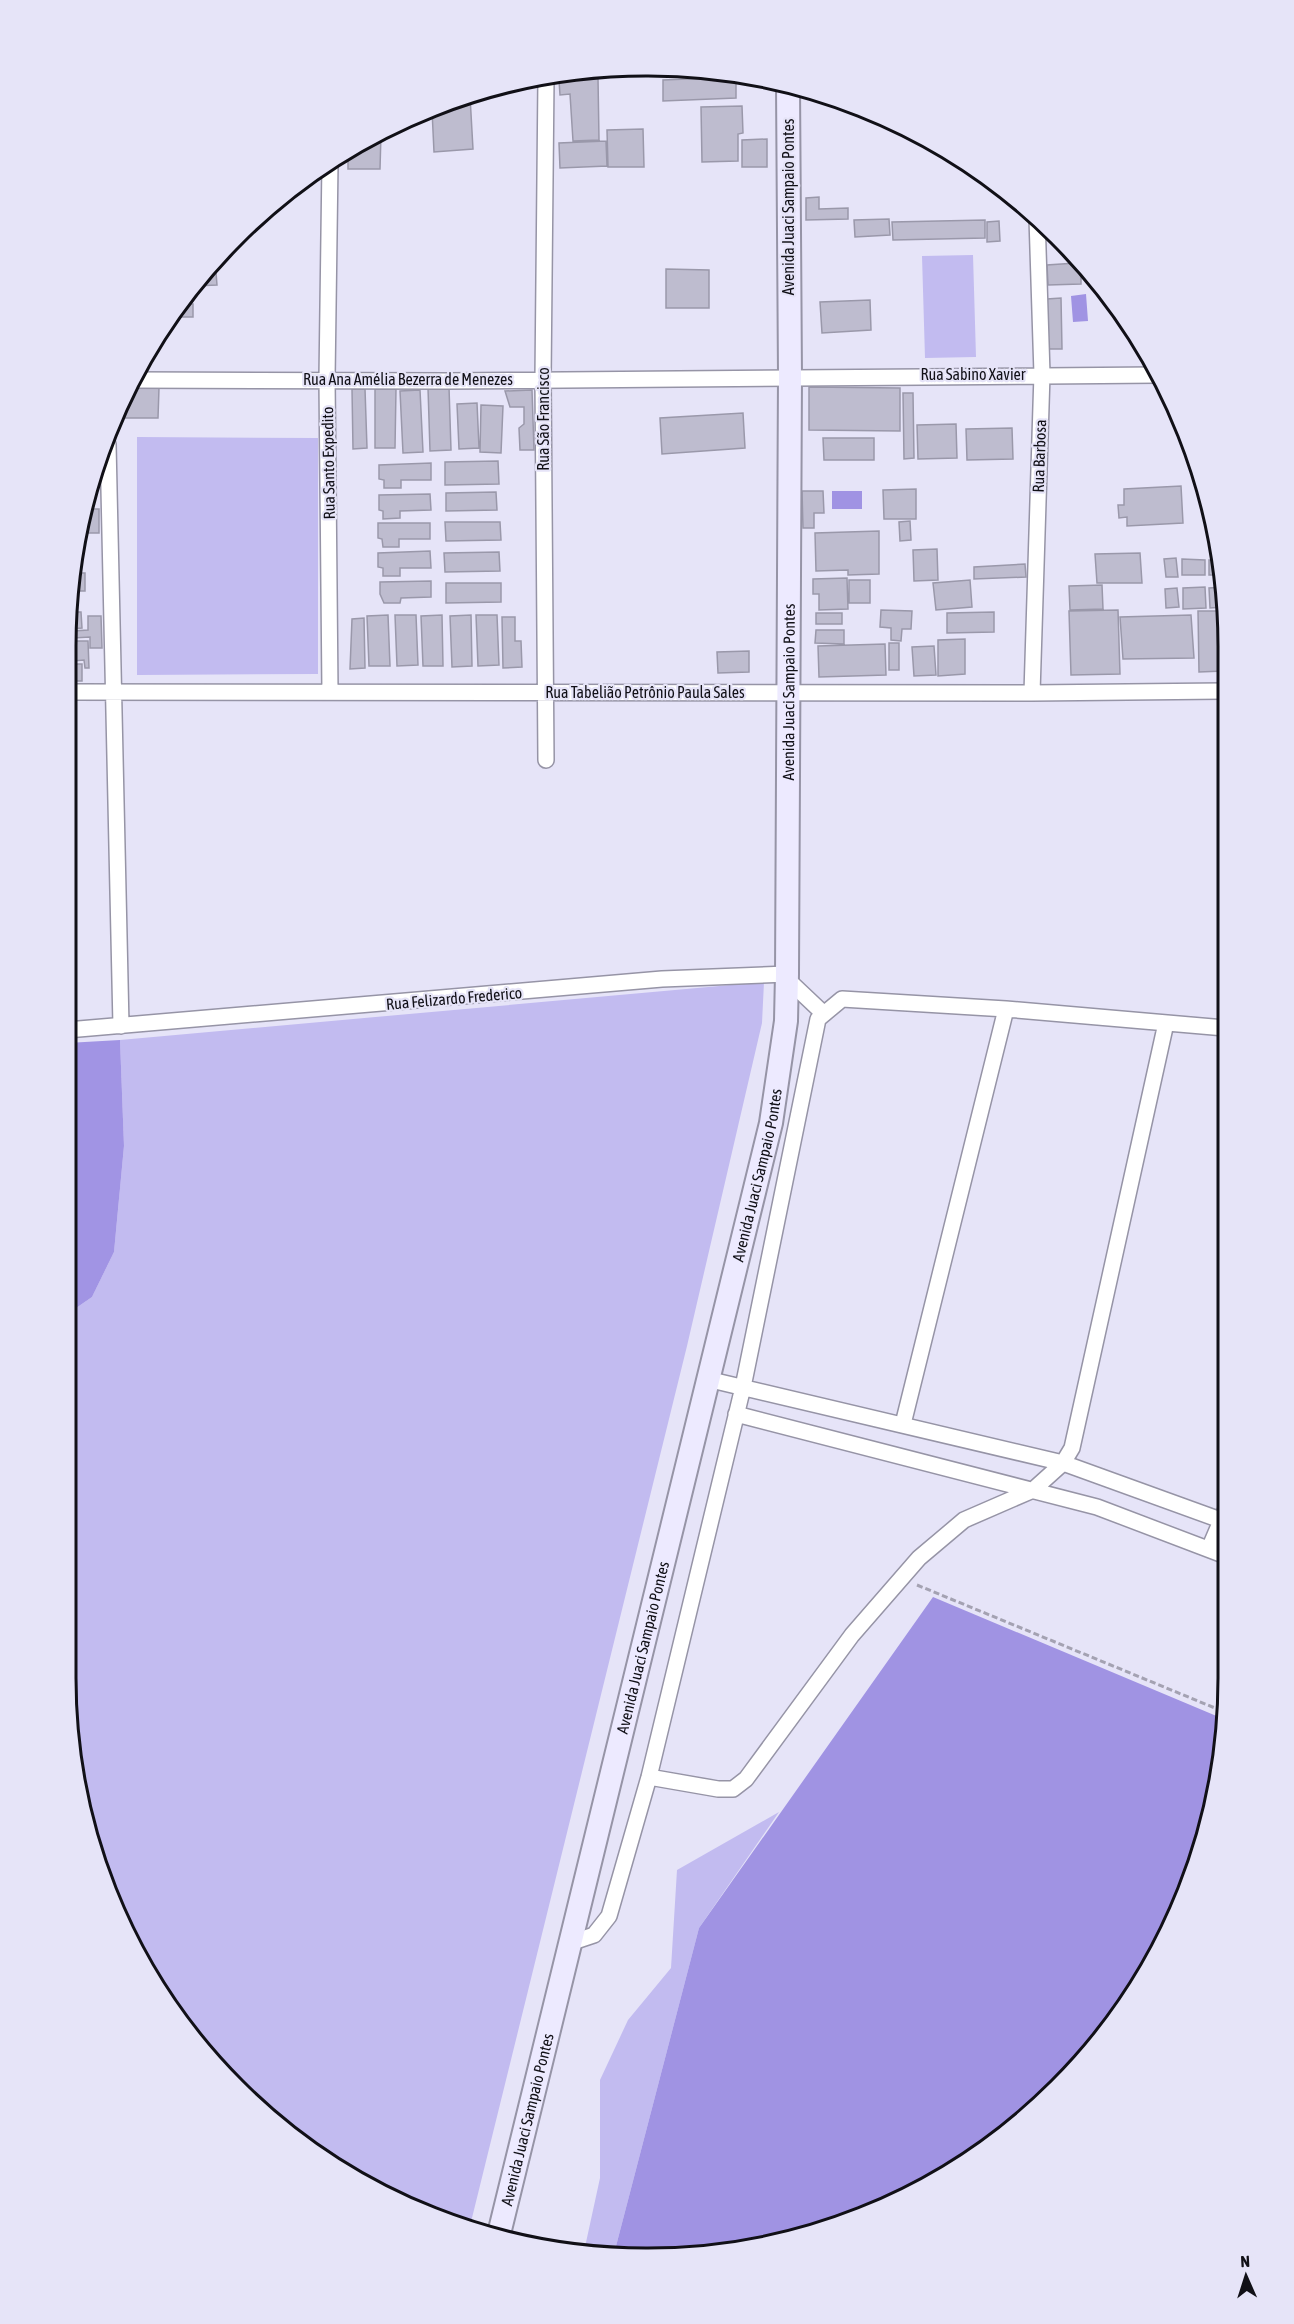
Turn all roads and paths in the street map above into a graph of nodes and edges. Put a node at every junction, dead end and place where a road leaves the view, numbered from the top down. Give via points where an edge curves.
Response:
1 (546, 85) edge
2 (788, 94) edge
3 (330, 173) edge
4 (1037, 232) edge
5 (1042, 374) junction
6 (1148, 375) edge
7 (790, 376) junction
8 (327, 379) junction
9 (543, 379) junction
10 (143, 380) edge
11 (108, 460) edge
12 (1218, 690) edge
13 (330, 691) junction
14 (76, 692) edge
15 (115, 692) junction
16 (545, 692) junction
17 (790, 693) junction
18 (1032, 693) junction
19 (546, 760) dead end
20 (787, 976) junction
21 (1006, 1009) junction
22 (824, 1014) junction
23 (1166, 1023) junction
24 (121, 1026) junction
25 (1218, 1027) edge
26 (76, 1029) edge
27 (707, 1379) junction
28 (743, 1387) junction
29 (736, 1414) junction
30 (903, 1424) junction
31 (1063, 1463) junction
32 (1033, 1490) junction
33 (1218, 1515) edge
34 (1218, 1531) edge
35 (1209, 1549) junction
36 (1218, 1553) edge
37 (901, 1578) junction
38 (1216, 1709) edge
39 (649, 1777) junction
40 (570, 1943) junction
41 (500, 2228) edge

1 - 9 street, Rua São Francisco
2 - 7 main road, Avenida Juaci Sampaio Pontes
3 - 8 street, Rua Santo Expedito
4 - 5 street, Rua Barbosa
5 - 6 street, Rua Sabino Xavier
5 - 7 street, Rua Sabino Xavier
5 - 18 street, Rua Barbosa
7 - 9 street, Rua Ana Amélia Bezerra de Menezes
7 - 17 main road, Avenida Juaci Sampaio Pontes
8 - 9 street, Rua Ana Amélia Bezerra de Menezes
8 - 10 street, Rua Ana Amélia Bezerra de Menezes
8 - 13 street, Rua Santo Expedito
9 - 16 street, Rua São Francisco
11 - 15 street
12 - 18 street, Rua Tabelião Petrônio Paula Sales
13 - 15 street, Rua Tabelião Petrônio Paula Sales
13 - 16 street, Rua Tabelião Petrônio Paula Sales
14 - 15 street, Rua Tabelião Petrônio Paula Sales
15 - 24 street
16 - 17 street, Rua Tabelião Petrônio Paula Sales
16 - 19 street, Rua São Francisco
17 - 18 street, Rua Tabelião Petrônio Paula Sales
17 - 20 main road, Avenida Juaci Sampaio Pontes
20 - 22 street
20 - 24 street, Rua Felizardo Frederico via 662,980
20 - 27 main road, Avenida Juaci Sampaio Pontes via 786,1022 771,1123
21 - 22 street via 842,999
21 - 23 street
21 - 30 street
22 - 28 street via 818,1019
23 - 25 street
23 - 31 street via 1072,1448
24 - 26 street, Rua Felizardo Frederico
27 - 28 street
27 - 40 main road, Avenida Juaci Sampaio Pontes
28 - 29 street
28 - 30 street
29 - 32 street
29 - 39 street
30 - 31 street
31 - 32 street
31 - 33 street
32 - 35 street via 1097,1507
32 - 37 street via 964,1520
34 - 35 street
35 - 36 street
37 - 38 path
37 - 39 street via 852,1635 746,1779 733,1789 718,1790
39 - 40 street via 609,1916 594,1935
40 - 41 main road, Avenida Juaci Sampaio Pontes

